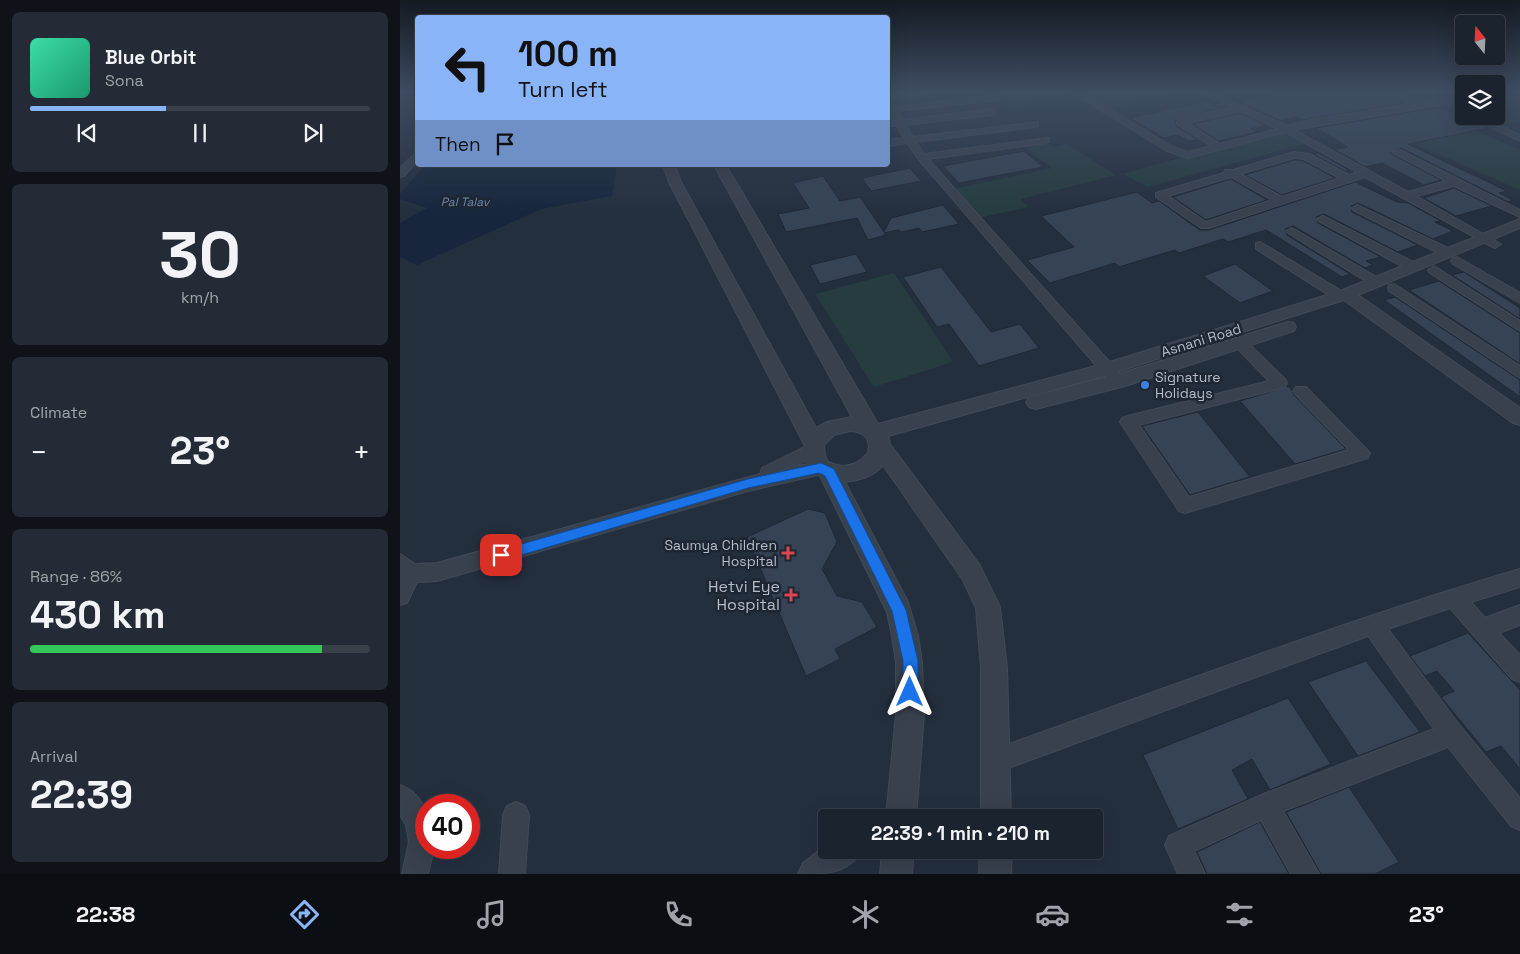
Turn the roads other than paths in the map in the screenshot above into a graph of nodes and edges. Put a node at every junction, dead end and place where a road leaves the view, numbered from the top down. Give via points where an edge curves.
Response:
1 (902, 132) edge
2 (975, 132) edge
3 (1141, 132) edge
4 (1195, 132) edge
5 (1276, 132) edge
6 (1292, 132) edge
7 (1506, 132) edge
8 (1520, 138) edge
9 (910, 140) junction
10 (1046, 140) dead end
11 (890, 143) edge
12 (1219, 147) junction
13 (1398, 152) dead end
14 (415, 157) edge
15 (922, 157) junction
16 (670, 167) edge
17 (721, 167) edge
18 (1229, 172) junction
19 (1366, 173) junction
20 (400, 174) edge
21 (1349, 179) junction
22 (1455, 182) junction
23 (1406, 196) junction
24 (1281, 201) junction
25 (1358, 208) dead end
26 (1520, 214) edge
27 (1323, 219) dead end
28 (1520, 224) edge
29 (1292, 231) dead end
30 (1520, 234) edge
31 (1489, 241) junction
32 (1260, 246) dead end
33 (1453, 257) junction
34 (1414, 267) junction
35 (1434, 270) junction
36 (1376, 282) junction
37 (1394, 288) junction
38 (1348, 298) junction
39 (1520, 299) edge
40 (1520, 327) edge
41 (1239, 342) junction
42 (1520, 373) edge
43 (1113, 375) junction
44 (1301, 391) dead end
45 (1520, 418) edge
46 (876, 437) junction
47 (819, 459) junction
48 (405, 568) edge
49 (1520, 578) edge
50 (400, 596) edge
51 (1453, 598) junction
52 (1520, 615) edge
53 (1372, 625) junction
54 (1482, 629) junction
55 (1520, 670) edge
56 (1452, 734) junction
57 (995, 761) junction
58 (400, 797) edge
59 (1266, 805) junction
60 (899, 809) edge
61 (996, 809) edge
62 (516, 815) dead end
63 (1520, 817) edge
64 (834, 859) edge
65 (897, 859) edge
66 (996, 859) edge
67 (415, 874) edge
68 (512, 874) edge
69 (814, 874) edge
70 (896, 874) edge
71 (995, 874) edge
72 (1192, 874) edge
73 (1306, 874) edge

1 - 9 street
2 - 9 street
3 - 12 street via 1178,154 1188,155
4 - 12 street
5 - 12 street
6 - 19 street
7 - 8 street
9 - 11 street
9 - 15 street
10 - 15 street
13 - 22 street
14 - 20 street
15 - 43 street
16 - 47 street
17 - 46 street
18 - 21 street via 1301,154
18 - 24 street
18 - 24 street via 1160,195 1205,226
19 - 21 street
19 - 23 street
21 - 24 street
22 - 23 street
22 - 26 street
23 - 31 street
25 - 33 street
27 - 34 street
28 - 31 street, Asnani Road
29 - 36 street
30 - 31 street, Asnani Road
31 - 33 street, Asnani Road
32 - 38 street
33 - 34 street, Asnani Road
33 - 35 street, Asnani Road
33 - 39 street
34 - 36 street, Asnani Road
35 - 37 street, Asnani Road
35 - 40 street
36 - 38 street, Asnani Road
37 - 38 street, Asnani Road
37 - 42 street
38 - 41 street, Asnani Road
38 - 43 street, Asnani Road
38 - 45 street
41 - 43 street, Asnani Road
41 - 44 street via 1280,383 1128,422 1185,506 1362,453
43 - 46 street, Asnani Road
46 - 47 street via 847,423 837,426 827,430
46 - 47 street via 872,464 863,470 840,475
46 - 57 street via 971,572 988,607 994,668
47 - 48 street via 748,484 474,563 437,572
47 - 60 street via 899,610 906,633 911,724
48 - 50 street
49 - 51 street
51 - 53 street
51 - 54 street
52 - 54 street
53 - 56 street
53 - 57 street
54 - 55 street
56 - 59 street
56 - 63 street
57 - 61 street
58 - 67 street via 412,808 422,828
59 - 72 street via 1178,845
59 - 73 street
62 - 68 street
64 - 69 street
65 - 70 street
66 - 71 street

